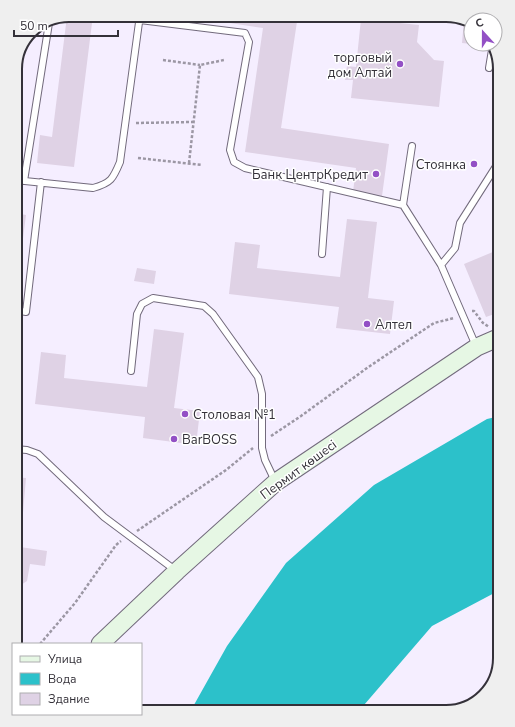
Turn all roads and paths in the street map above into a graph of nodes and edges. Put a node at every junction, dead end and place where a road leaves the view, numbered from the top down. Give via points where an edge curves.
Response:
1 (139, 22) edge
2 (168, 22) edge
3 (48, 27) edge
4 (491, 57) edge
5 (163, 60) dead end
6 (224, 60) dead end
7 (200, 65) junction
8 (489, 68) dead end
9 (193, 122) junction
10 (136, 123) dead end
11 (412, 146) dead end
12 (138, 158) dead end
13 (189, 163) junction
14 (202, 165) dead end
15 (493, 171) edge
16 (24, 181) joint
17 (41, 182) junction
18 (328, 187) junction
19 (403, 205) junction
20 (322, 254) dead end
21 (441, 265) junction
22 (22, 311) edge
23 (493, 340) edge
24 (477, 347) junction
25 (132, 371) dead end
26 (22, 450) edge
27 (276, 482) junction
28 (176, 571) junction
29 (101, 643) edge

1 - 17 lane via 120,162 114,178 105,185 93,188
2 - 18 lane via 245,33 249,42 230,150 234,162 245,168
3 - 16 lane
4 - 8 lane
5 - 7 path
6 - 7 path
7 - 9 path
9 - 10 path
9 - 13 path
11 - 19 lane
12 - 13 path
13 - 14 path
15 - 21 lane via 460,223 455,248
16 - 17 lane
17 - 22 lane via 26,312
18 - 19 lane
18 - 20 lane
19 - 21 lane
21 - 24 lane
23 - 24 main road, Пермит көшесі
24 - 27 main road, Пермит көшесі
25 - 27 lane via 137,314 142,304 153,298 204,306 213,314 258,377 262,394 264,460
26 - 28 lane via 38,454 104,517
27 - 28 main road, Пермит көшесі
28 - 29 main road, Пермит көшесі

